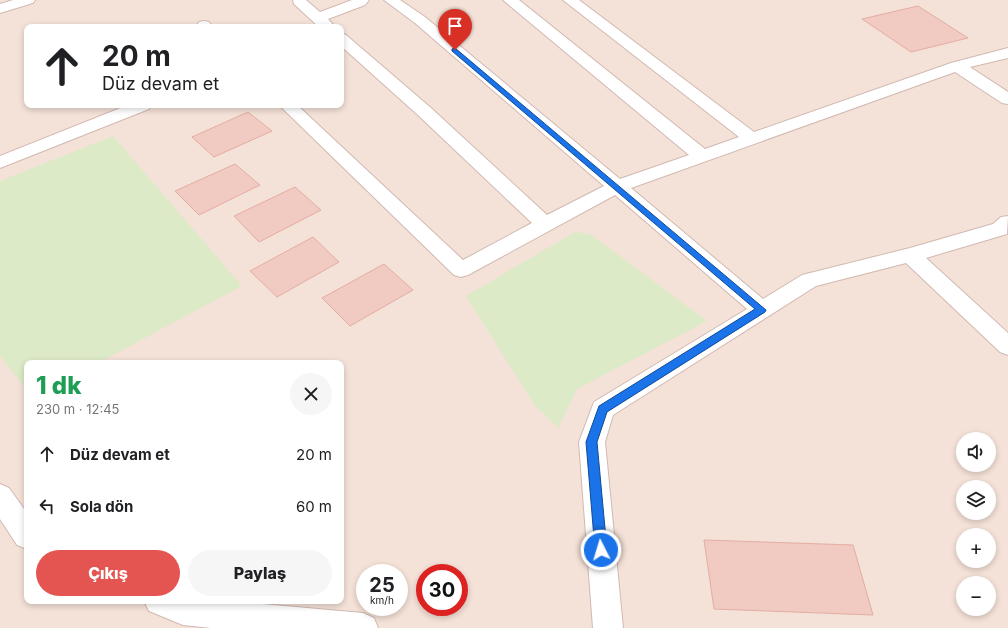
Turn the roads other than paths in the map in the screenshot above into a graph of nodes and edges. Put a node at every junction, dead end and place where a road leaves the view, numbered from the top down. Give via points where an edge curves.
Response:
1 (28, 0) edge
2 (362, 0) edge
3 (391, 0) edge
4 (510, 0) edge
5 (570, 0) edge
6 (299, 1) dead end
7 (0, 9) edge
8 (323, 23) edge
9 (344, 41) edge
10 (1008, 53) edge
11 (957, 66) junction
12 (1008, 99) edge
13 (135, 108) edge
14 (290, 108) edge
15 (751, 138) junction
16 (702, 156) junction
17 (0, 162) edge
18 (616, 188) junction
19 (1008, 222) edge
20 (545, 224) junction
21 (910, 255) junction
22 (762, 310) junction
23 (1008, 346) edge
24 (0, 496) edge
25 (24, 532) edge
26 (167, 604) edge
27 (363, 628) edge
28 (608, 628) edge

1 - 7 street
2 - 8 street
3 - 18 street via 420,20
4 - 16 street
5 - 15 street
6 - 8 street
9 - 20 street
10 - 11 street
11 - 12 street
11 - 15 street
13 - 17 street
14 - 20 street via 461,270
15 - 16 street
16 - 18 street
18 - 20 street
18 - 22 street
19 - 21 street via 1000,229
21 - 22 street via 809,280
21 - 23 street
22 - 28 street via 603,409 592,442
24 - 25 street
26 - 27 street via 183,611

